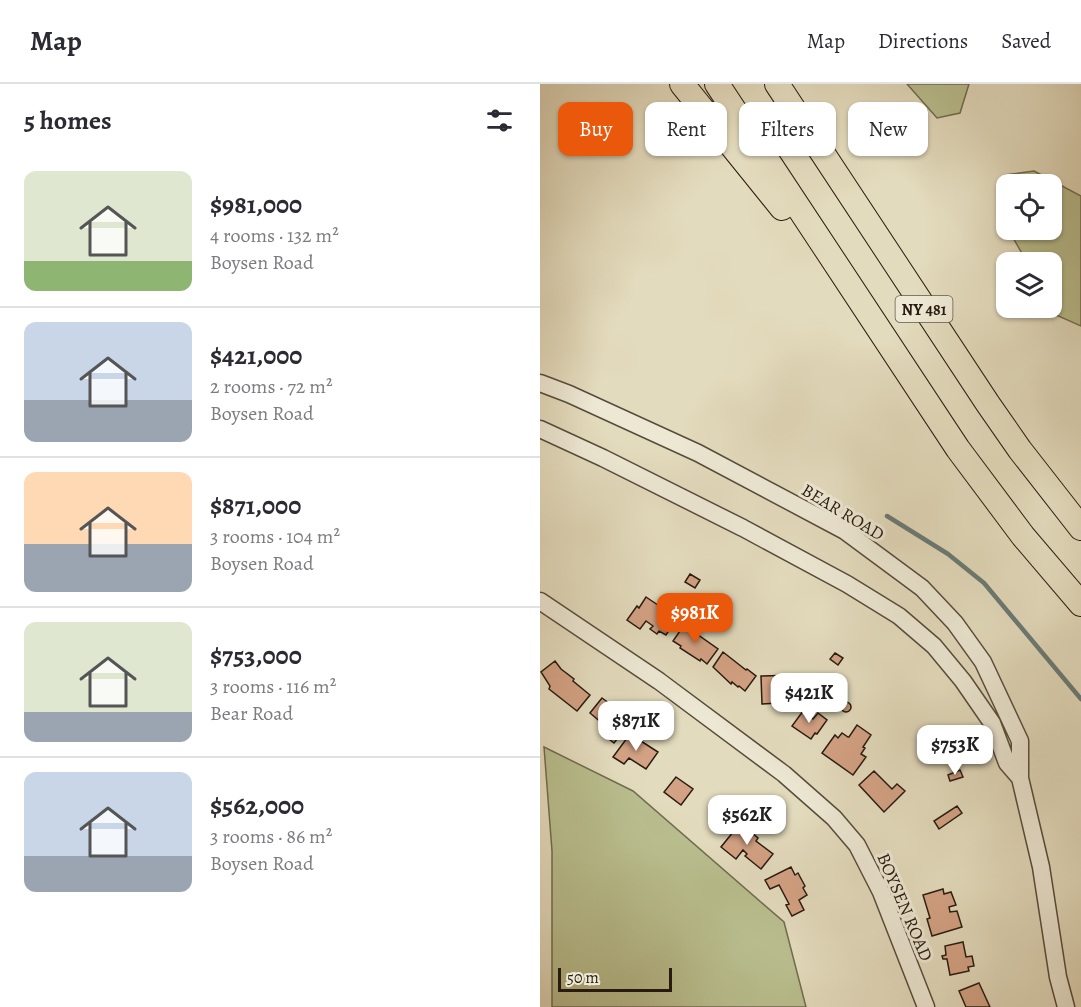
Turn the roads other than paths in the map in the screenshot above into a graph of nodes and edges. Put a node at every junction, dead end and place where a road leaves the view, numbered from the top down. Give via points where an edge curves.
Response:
1 (681, 84) edge
2 (717, 84) edge
3 (777, 84) edge
4 (866, 310) junction
5 (540, 383) edge
6 (540, 429) edge
7 (1081, 528) edge
8 (1081, 604) edge
9 (547, 606) edge
10 (1020, 778) junction
11 (926, 1007) edge
12 (1066, 1007) edge

1 - 4 highway
2 - 4 highway, NY 481
3 - 7 highway, NY 481 via 988,404
4 - 8 highway, NY 481 via 990,493
5 - 10 street, BEAR ROAD via 698,453 845,531 922,588 955,623 983,663 1020,741
6 - 10 street, BEAR ROAD via 743,528 899,616 934,646 963,681 992,723 1007,763
9 - 11 street, BOYSEN ROAD via 668,688 784,774 834,818 857,844 881,892
10 - 12 street, BEAR ROAD via 1041,867

